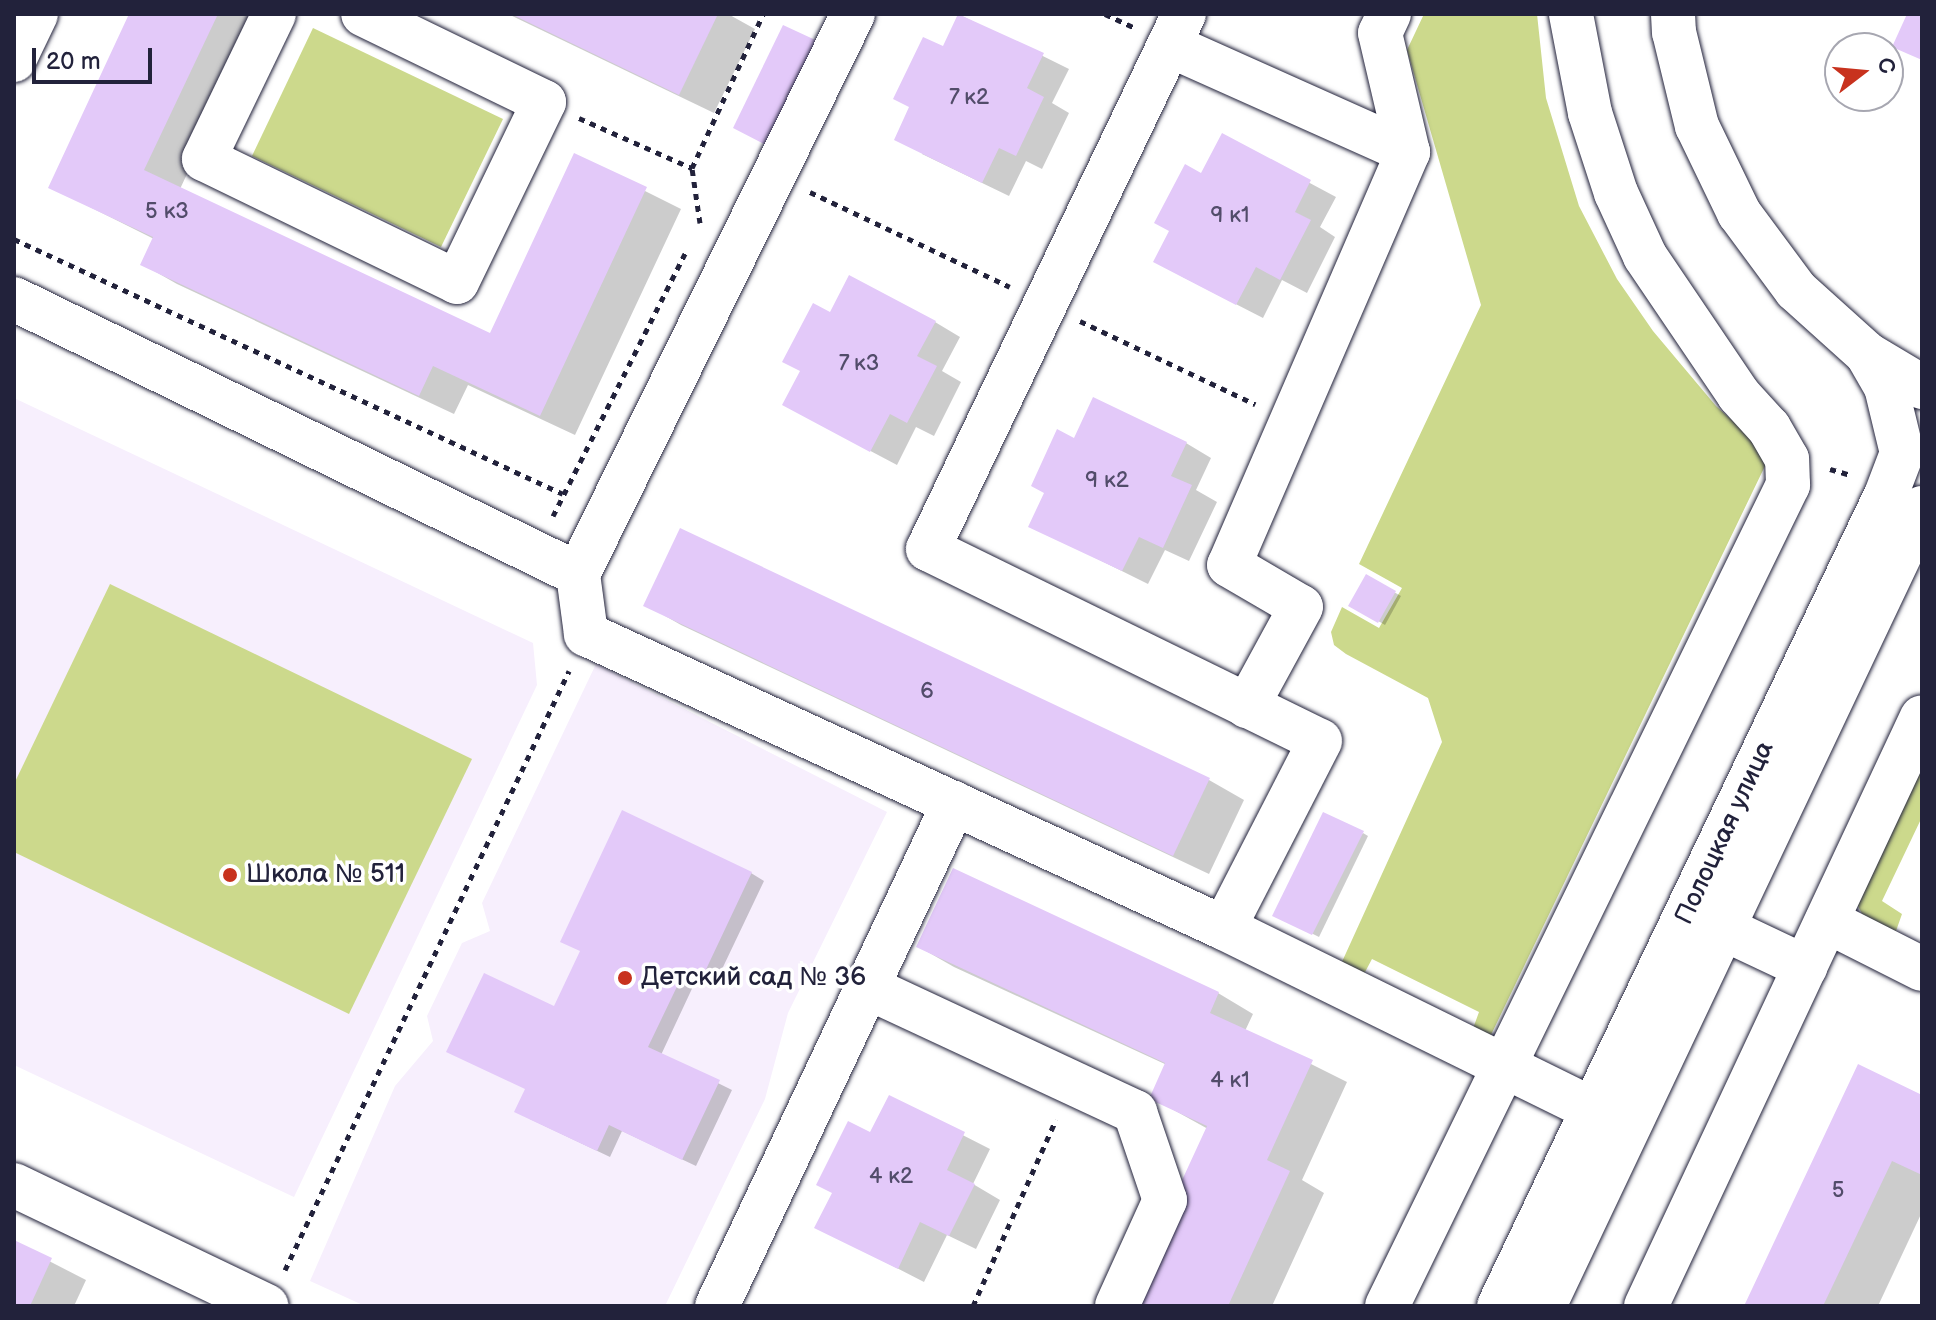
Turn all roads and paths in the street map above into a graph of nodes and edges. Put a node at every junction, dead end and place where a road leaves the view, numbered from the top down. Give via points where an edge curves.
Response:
1 (36, 14) edge
2 (274, 14) edge
3 (363, 14) edge
4 (763, 14) edge
5 (853, 14) edge
6 (1389, 14) edge
7 (1571, 14) edge
8 (1673, 14) edge
9 (1177, 30) edge
10 (14, 60) edge
11 (544, 102) junction
12 (1408, 152) junction
13 (692, 168) junction
14 (695, 232) dead end
15 (14, 239) edge
16 (688, 246) dead end
17 (14, 299) edge
18 (1867, 354) junction
19 (1922, 387) edge
20 (563, 494) junction
21 (1922, 508) edge
22 (534, 553) junction
23 (578, 574) junction
24 (586, 634) junction
25 (1247, 706) junction
26 (1922, 717) edge
27 (954, 803) junction
28 (1705, 920) junction
29 (1827, 921) junction
30 (1224, 928) junction
31 (1805, 967) junction
32 (1922, 969) edge
33 (867, 987) junction
34 (1505, 1067) junction
35 (1073, 1083) junction
36 (1611, 1118) junction
37 (14, 1185) edge
38 (274, 1292) edge
39 (731, 1301) edge
40 (1662, 1301) edge
41 (973, 1306) edge
42 (1117, 1306) edge
43 (1387, 1306) edge
44 (1499, 1306) edge
45 (1544, 1306) edge

1 - 10 street
2 - 11 street via 204,159 457,282
3 - 11 street
4 - 13 path
5 - 23 street
6 - 12 street via 1380,33
7 - 34 street via 1590,113 1616,193 1645,256 1739,395 1769,428 1787,459 1788,485
8 - 18 street via 1697,126 1739,213 1796,290
9 - 12 street
9 - 25 street via 928,549
11 - 13 path
12 - 25 street via 1229,565 1301,607
13 - 14 path via 702,219
15 - 20 path
16 - 20 path
17 - 22 street
18 - 19 street
18 - 28 street, Полоцкая улица via 1886,387 1902,453
20 - 22 path
21 - 28 street, Полоцкая улица
22 - 23 street
23 - 24 street
24 - 27 street
24 - 38 path
25 - 30 street via 1320,741
26 - 29 street
27 - 30 street
27 - 33 street
28 - 31 street
28 - 36 street, Полоцкая улица
29 - 31 street
29 - 32 street
30 - 34 street
31 - 40 street
33 - 35 street
33 - 39 street
34 - 36 street
34 - 43 street
35 - 41 path
35 - 42 street via 1135,1112 1165,1200
36 - 44 street, Полоцкая улица
36 - 45 street, Полоцкая улица
37 - 38 street

